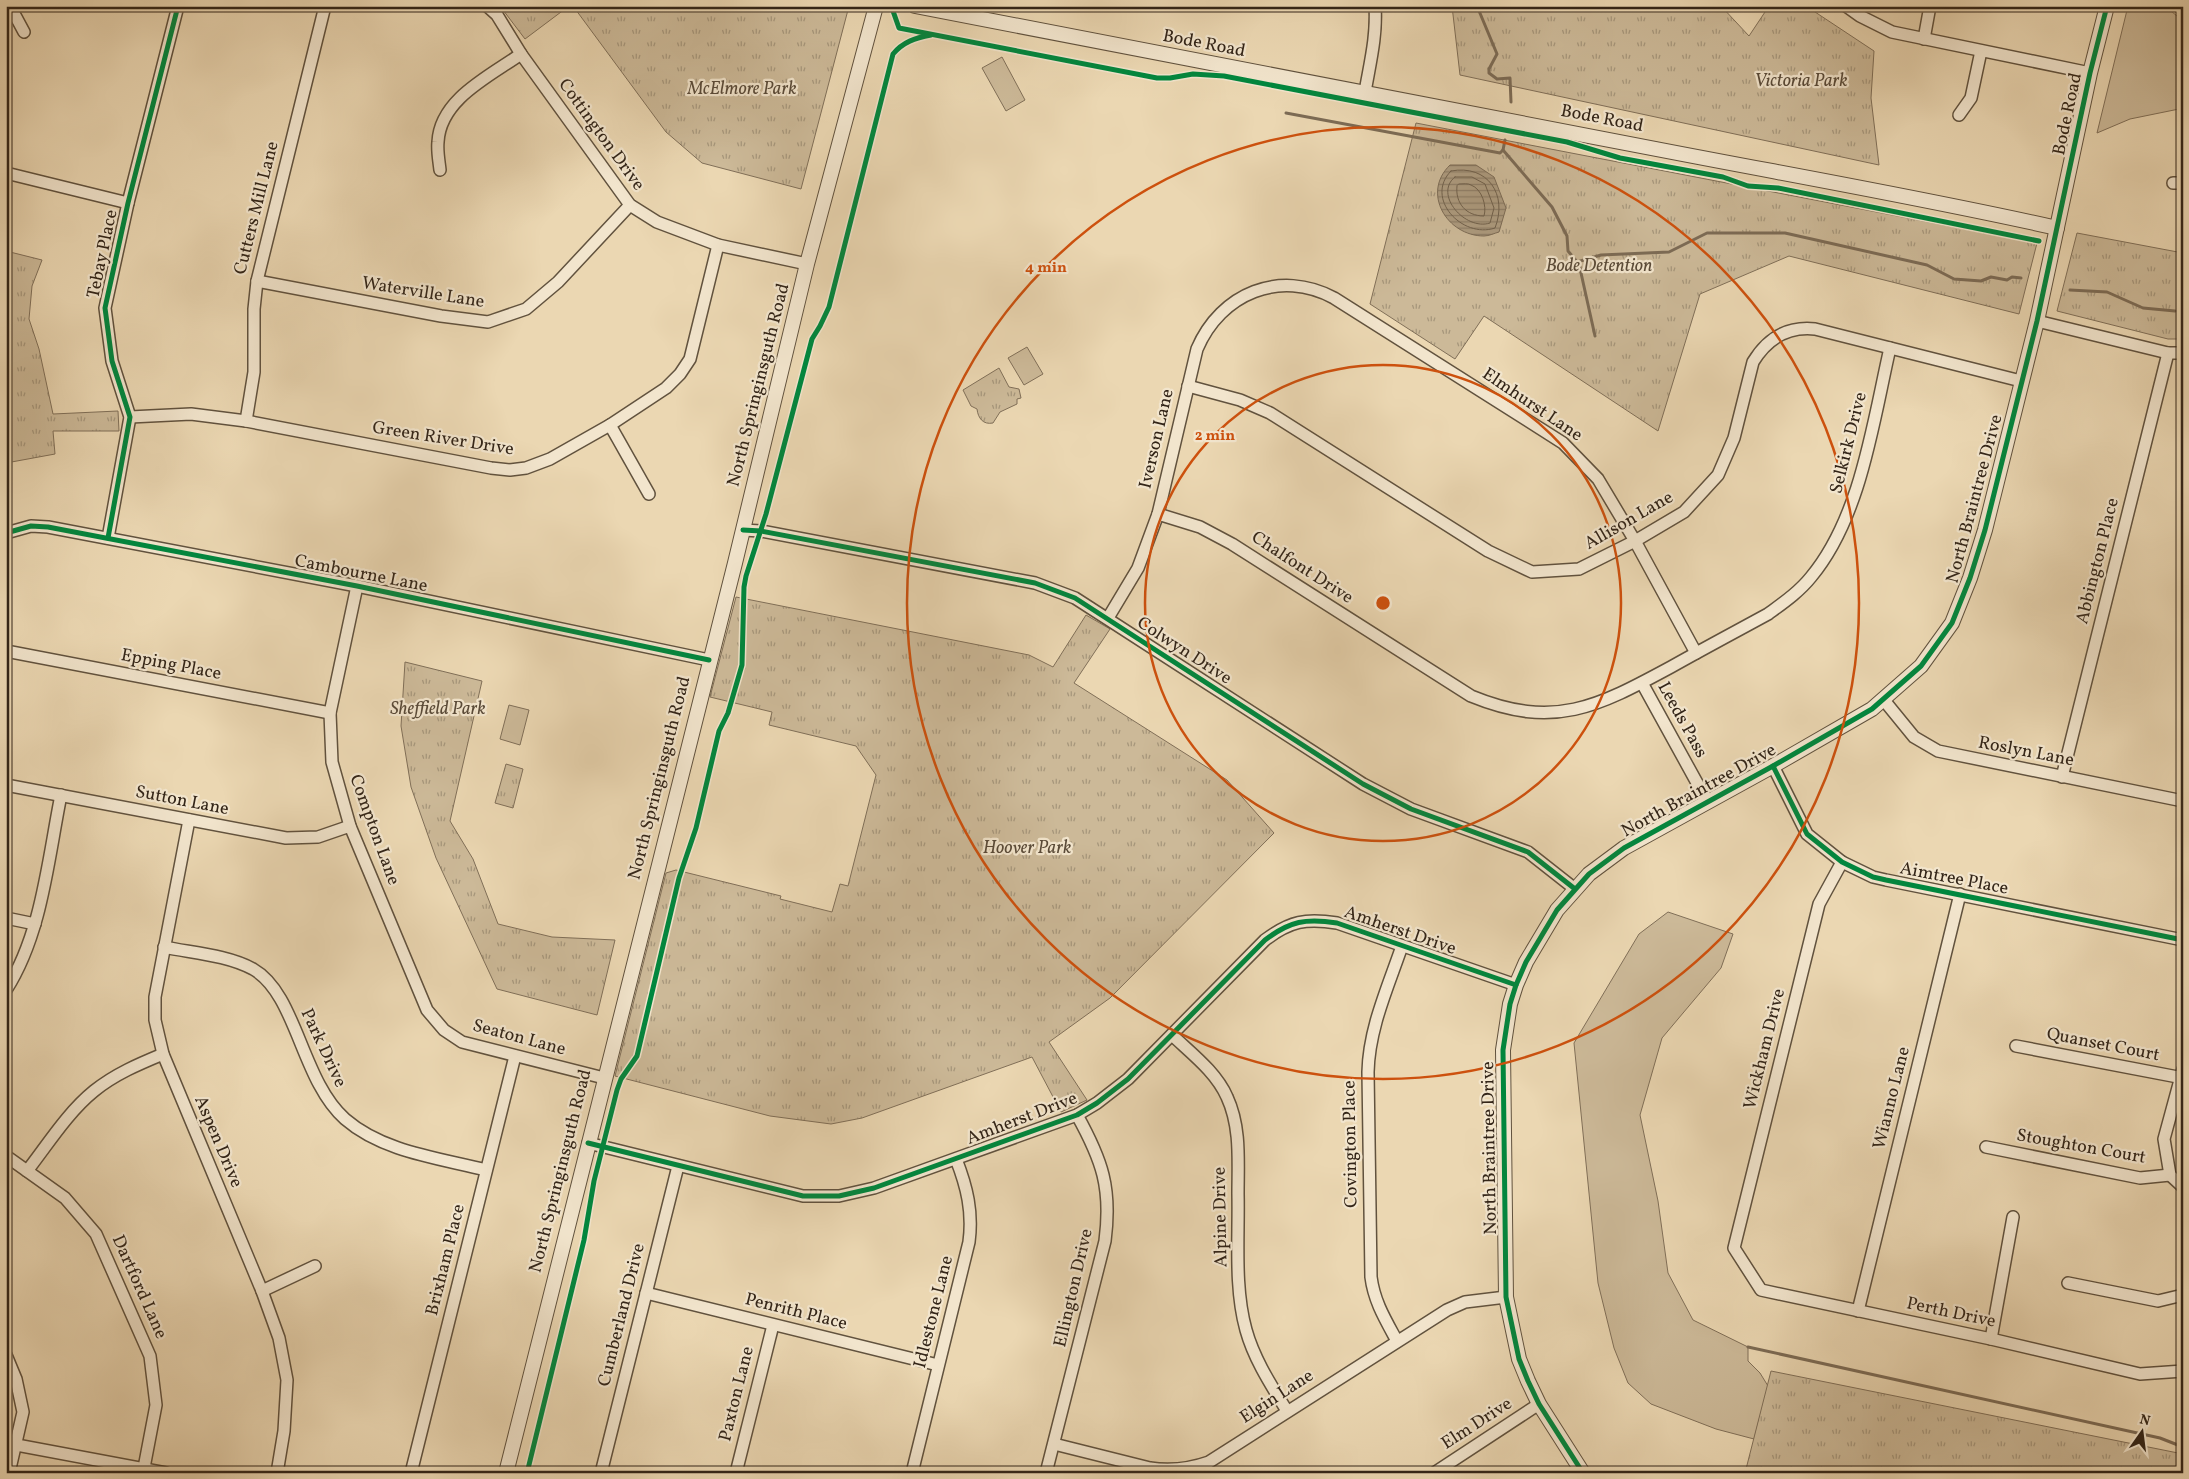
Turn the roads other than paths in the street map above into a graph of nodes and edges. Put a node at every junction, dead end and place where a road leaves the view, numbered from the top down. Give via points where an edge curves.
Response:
1 (10, 6) edge
2 (178, 6) edge
3 (325, 6) edge
4 (487, 6) edge
5 (876, 6) edge
6 (915, 6) edge
7 (1376, 6) edge
8 (1846, 6) edge
9 (1930, 6) edge
10 (2107, 6) edge
11 (24, 32) dead end
12 (1924, 39) junction
13 (1981, 51) junction
14 (521, 54) junction
15 (2090, 73) junction
16 (1365, 92) junction
17 (1959, 115) dead end
18 (440, 170) dead end
19 (6, 172) edge
20 (128, 203) junction
21 (630, 205) junction
22 (2057, 228) junction
23 (718, 245) junction
24 (807, 264) junction
25 (257, 281) junction
26 (1263, 289) joint
27 (2037, 321) junction
28 (1890, 348) junction
29 (2168, 353) junction
30 (2183, 353) edge
31 (2021, 381) junction
32 (1188, 386) junction
33 (130, 417) junction
34 (246, 421) junction
35 (610, 425) junction
36 (649, 494) dead end
37 (1158, 514) junction
38 (743, 530) junction
39 (6, 533) edge
40 (108, 538) junction
41 (1635, 541) junction
42 (357, 586) junction
43 (1108, 618) junction
44 (6, 651) edge
45 (1696, 653) junction
46 (709, 660) junction
47 (1642, 683) junction
48 (1883, 700) junction
49 (330, 713) junction
50 (1773, 766) junction
51 (2062, 777) junction
52 (6, 785) edge
53 (61, 795) junction
54 (1707, 801) junction
55 (2183, 801) edge
56 (189, 820) junction
57 (350, 826) junction
58 (1842, 862) junction
59 (1575, 888) junction
60 (1960, 894) junction
61 (6, 918) edge
62 (35, 924) junction
63 (2183, 940) edge
64 (1402, 946) junction
65 (164, 947) junction
66 (1516, 985) junction
67 (6, 990) edge
68 (433, 1018) joint
69 (1172, 1035) junction
70 (2016, 1046) dead end
71 (163, 1054) junction
72 (515, 1056) junction
73 (2182, 1075) edge
74 (604, 1078) junction
75 (1077, 1115) junction
76 (588, 1144) junction
77 (1986, 1147) dead end
78 (6, 1156) edge
79 (956, 1159) junction
80 (678, 1166) junction
81 (486, 1170) junction
82 (27, 1171) junction
83 (2170, 1175) junction
84 (2183, 1187) edge
85 (2013, 1217) dead end
86 (1734, 1248) joint
87 (316, 1266) dead end
88 (2068, 1284) dead end
89 (262, 1291) junction
90 (646, 1293) junction
91 (2183, 1295) edge
92 (1506, 1297) junction
93 (1858, 1311) junction
94 (773, 1324) junction
95 (1991, 1339) junction
96 (1397, 1341) junction
97 (6, 1356) edge
98 (938, 1365) junction
99 (2183, 1370) edge
100 (1539, 1404) junction
101 (1287, 1411) junction
102 (11, 1444) edge
103 (1054, 1444) junction
104 (143, 1471) edge
105 (10, 1473) edge
106 (166, 1473) edge
107 (277, 1473) edge
108 (411, 1473) edge
109 (506, 1473) edge
110 (601, 1473) edge
111 (736, 1473) edge
112 (912, 1473) edge
113 (1046, 1473) edge
114 (1434, 1473) edge
115 (1582, 1473) edge

1 - 11 street
2 - 20 street, Tebay Place
3 - 25 street, Cutters Mill Lane
4 - 14 street, Cottington Drive via 497,15
5 - 24 street, North Springinsguth Road
6 - 16 street, Bode Road
7 - 16 street via 1373,50
8 - 12 street via 1892,32
9 - 12 street
10 - 15 street, Bode Road
12 - 13 street
13 - 15 street
13 - 17 street via 1971,98
14 - 18 street via 462,96 447,113 438,141
14 - 21 street, Cottington Drive
15 - 22 street, Bode Road
16 - 22 street, Bode Road
19 - 20 street
20 - 33 street, Tebay Place via 105,308 112,361
21 - 23 street, Cottington Drive via 657,222
21 - 25 street, Waterville Lane via 558,282 526,309 488,322
22 - 27 street, North Braintree Drive
23 - 24 street, Cottington Drive
23 - 35 street, Green River Drive via 690,359 666,388
24 - 38 street, North Springinsguth Road
25 - 34 street, Cutters Mill Lane via 254,372
26 - 32 street, Iverson Lane via 1239,298 1216,317 1197,349
26 - 41 street, Elmhurst Lane via 1303,287 1327,294 1562,443 1598,479
27 - 29 street
27 - 31 street, North Braintree Drive
28 - 31 street, Allison Lane
28 - 41 street, Allison Lane via 1807,328 1791,330 1768,342 1753,362 1734,438 1718,475 1684,512
28 - 45 street, Selkirk Drive via 1855,497 1828,555 1790,598 1768,614
29 - 30 street
29 - 51 street, Abbington Place
31 - 48 street, North Braintree Drive via 1985,530 1952,623 1921,666
32 - 37 street, Iverson Lane
32 - 41 street, Allison Lane via 1270,412 1488,551 1532,572 1579,569
33 - 34 street, Green River Drive via 191,414
33 - 40 street, Tebay Place
34 - 35 street, Green River Drive via 510,470 550,459
35 - 36 street
37 - 43 street, Iverson Lane via 1138,568
37 - 47 street, Chalfont Drive via 1200,527 1232,544 1457,688 1486,702 1523,711 1564,712 1610,700
38 - 43 street, Colwyn Drive via 1035,583 1075,598
38 - 46 street, North Springinsguth Road
39 - 40 street, Cambourne Lane via 40,526
40 - 42 street, Cambourne Lane
41 - 45 street, Elmhurst Lane
42 - 46 street, Cambourne Lane
42 - 49 street, Compton Lane
43 - 59 street, Colwyn Drive via 1364,784 1411,808 1528,852
44 - 49 street, Epping Place
45 - 47 street, Chalfont Drive
46 - 74 street, North Springinsguth Road
47 - 54 street, Leeds Pass
48 - 50 street, North Braintree Drive
48 - 51 street, Roslyn Lane via 1914,737 1938,751
49 - 57 street, Compton Lane via 332,762
50 - 54 street, North Braintree Drive
50 - 58 street, Aimtree Place via 1807,834
51 - 55 street, Roslyn Lane
52 - 53 street, Sutton Lane
53 - 56 street, Sutton Lane
53 - 62 street
54 - 59 street, North Braintree Drive via 1624,848
56 - 57 street, Sutton Lane via 294,839 318,837
56 - 65 street, Aspen Drive
57 - 68 street, Compton Lane
58 - 60 street, Aimtree Place via 1873,877
58 - 86 street, Wickham Drive via 1819,904
59 - 66 street, North Braintree Drive via 1546,927
60 - 63 street, Aimtree Place
60 - 93 street, Wianno Lane
61 - 62 street
62 - 67 street via 27,952
64 - 66 street, Amherst Drive
64 - 69 street, Amherst Drive via 1337,923 1320,920 1294,922 1265,940
64 - 96 street, Covington Place via 1368,1055 1371,1276 1373,1294
65 - 71 street, Aspen Drive via 155,1009
65 - 81 street, Park Drive via 237,962 264,977 282,1000 320,1088 353,1126 392,1146
66 - 92 street, North Braintree Drive via 1503,1050
68 - 72 street, Seaton Lane via 462,1042
69 - 75 street, Amherst Drive via 1128,1079
69 - 101 street, Alpine Drive via 1220,1082 1233,1112 1238,1141 1241,1305 1255,1354
70 - 73 street, Quanset Court
71 - 82 street via 133,1066 94,1091 62,1125
71 - 89 street, Aspen Drive
72 - 74 street, Seaton Lane
72 - 81 street, Brixham Place
73 - 83 street via 2164,1139
74 - 76 street, North Springinsguth Road
75 - 79 street, Amherst Drive
75 - 103 street, Ellington Drive via 1101,1163 1108,1201 1108,1223
76 - 80 street, Amherst Drive
76 - 109 street, North Springinsguth Road
77 - 83 street, Stoughton Court via 2140,1178
78 - 82 street, Dartford Lane
79 - 80 street, Amherst Drive via 856,1193 822,1197 783,1192
79 - 98 street, Idlestone Lane via 968,1194 971,1226
80 - 90 street, Cumberland Drive
81 - 108 street, Brixham Place
82 - 104 street, Dartford Lane via 65,1198 96,1234 150,1356 156,1405
83 - 84 street
85 - 95 street
86 - 93 street, Perth Drive via 1761,1290
87 - 89 street
88 - 91 street via 2158,1300
89 - 107 street, Aspen Drive via 279,1338 287,1380
90 - 94 street, Penrith Place
90 - 110 street, Cumberland Drive
92 - 96 street, Elgin Lane via 1465,1302
92 - 100 street, North Braintree Drive via 1519,1359
93 - 95 street, Perth Drive
94 - 98 street, Penrith Place
94 - 111 street, Paxton Lane
95 - 99 street, Perth Drive via 2140,1374
96 - 101 street, Elgin Lane
97 - 102 street via 16,1379 23,1412
98 - 112 street, Idlestone Lane
100 - 114 street, Elm Drive
100 - 115 street, North Braintree Drive
101 - 103 street, Elgin Lane via 1209,1462 1179,1470 1150,1468
102 - 104 street
102 - 105 street
103 - 113 street, Ellington Drive
104 - 106 street

